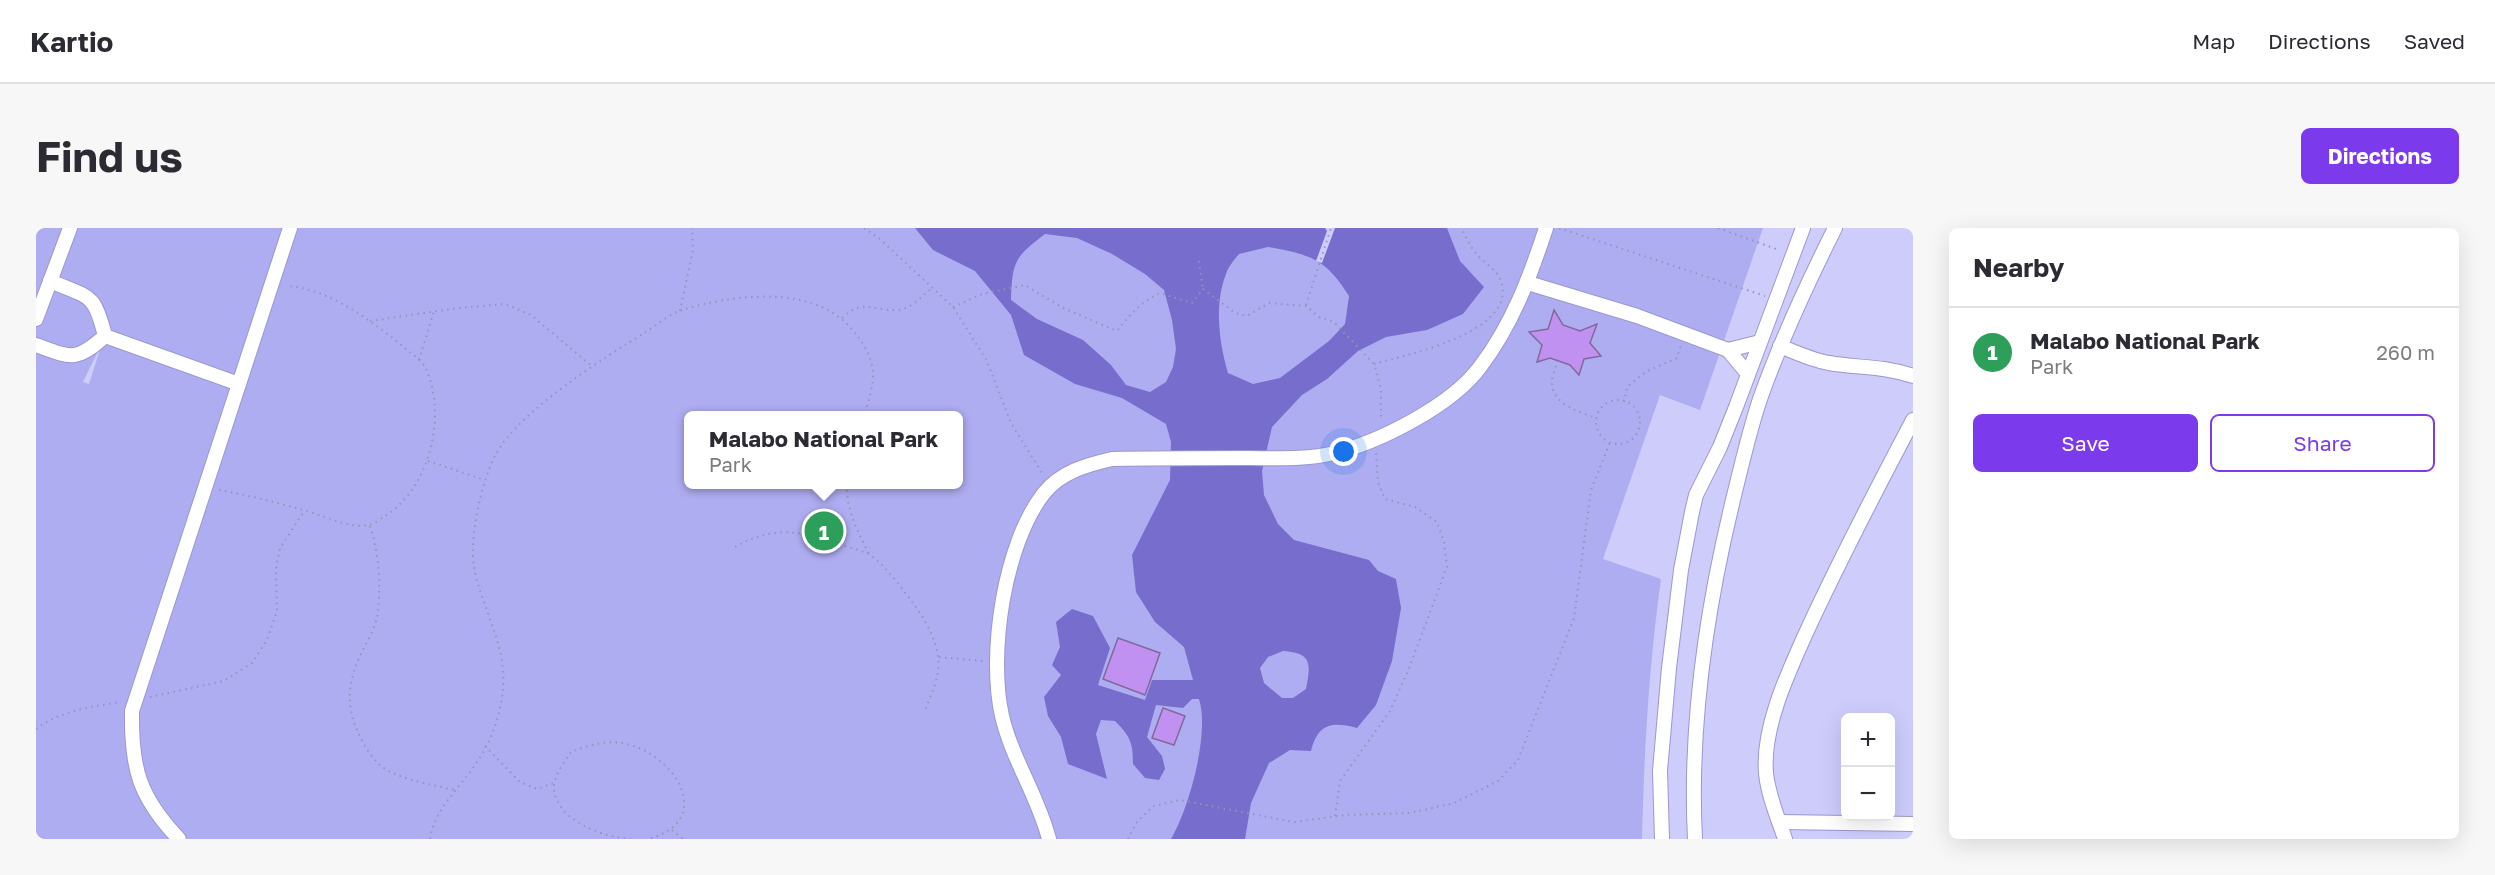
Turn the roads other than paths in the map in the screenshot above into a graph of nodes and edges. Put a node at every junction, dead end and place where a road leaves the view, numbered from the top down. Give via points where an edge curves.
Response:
1 (70, 228) edge
2 (290, 228) edge
3 (1546, 228) edge
4 (1803, 228) edge
5 (1835, 228) edge
6 (50, 281) junction
7 (1528, 283) junction
8 (36, 319) edge
9 (105, 336) junction
10 (1760, 342) junction
11 (36, 345) edge
12 (1780, 346) junction
13 (1728, 350) junction
14 (1748, 374) junction
15 (1913, 376) edge
16 (239, 384) junction
17 (1913, 420) edge
18 (1720, 447) junction
19 (1743, 458) junction
20 (1780, 822) junction
21 (1913, 824) edge
22 (179, 839) edge
23 (1049, 839) edge
24 (1662, 839) edge
25 (1695, 839) edge
26 (1785, 839) edge

1 - 6 street
2 - 16 street
3 - 7 street
4 - 10 street
5 - 12 street
6 - 8 street
6 - 9 street via 91,298 99,311
7 - 13 street via 1637,316
7 - 23 street via 1507,326 1479,369 1447,398 1382,436 1333,454 1296,458 1112,459 1083,465 1051,487 1031,512 1006,584 998,663 998,688 1009,741
9 - 11 street via 89,350 68,357
9 - 16 street
10 - 13 street
10 - 14 street
12 - 15 street via 1829,363 1890,369
12 - 19 street
13 - 14 street
14 - 18 street
16 - 22 street via 132,711 134,767 156,812
17 - 20 street via 1826,589 1784,686 1767,743 1766,763
18 - 19 street
18 - 24 street via 1696,495 1681,570 1660,771
19 - 25 street via 1713,589 1700,691
20 - 21 street
20 - 26 street

